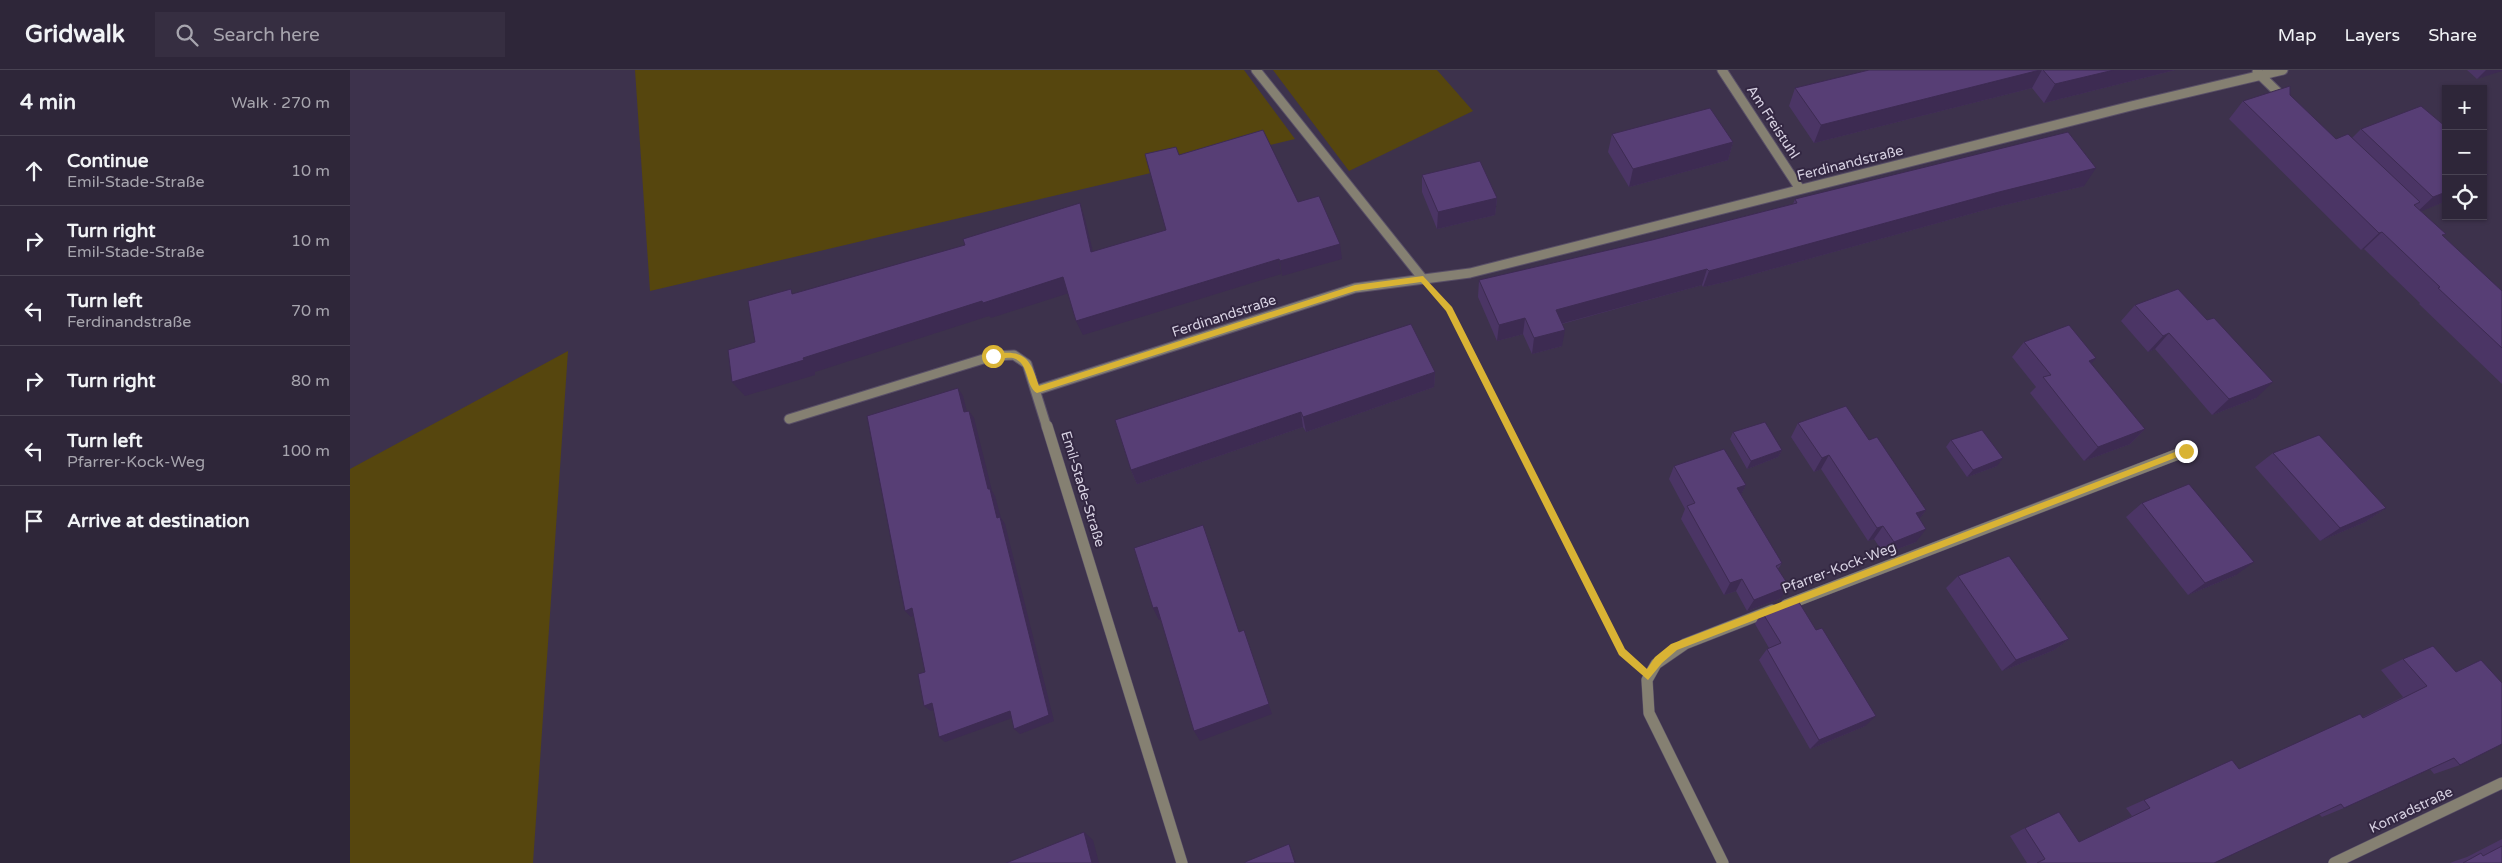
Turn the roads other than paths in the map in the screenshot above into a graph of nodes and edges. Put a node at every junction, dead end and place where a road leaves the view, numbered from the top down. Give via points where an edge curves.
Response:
1 (1256, 70) edge
2 (1722, 70) edge
3 (2283, 70) edge
4 (2258, 73) edge
5 (2296, 110) edge
6 (1800, 189) junction
7 (1423, 279) junction
8 (1037, 390) junction
9 (789, 419) dead end
10 (2186, 451) dead end
11 (2502, 783) edge
12 (1182, 863) edge
13 (1723, 863) edge
14 (2334, 863) edge

1 - 7 street
2 - 6 street, Am Freistuhl
3 - 4 street, Ferdinandstraße
4 - 5 street
4 - 6 street, Ferdinandstraße
6 - 7 street, Ferdinandstraße via 1470,273
7 - 8 street, Ferdinandstraße via 1355,288
8 - 9 street, Emil-Stade-Straße via 1027,364 1014,355 993,356
8 - 12 street, Emil-Stade-Straße
10 - 13 street, Pfarrer-Kock-Weg via 1674,647 1658,660 1648,675 1646,693 1650,713
11 - 14 street, Konradstraße

